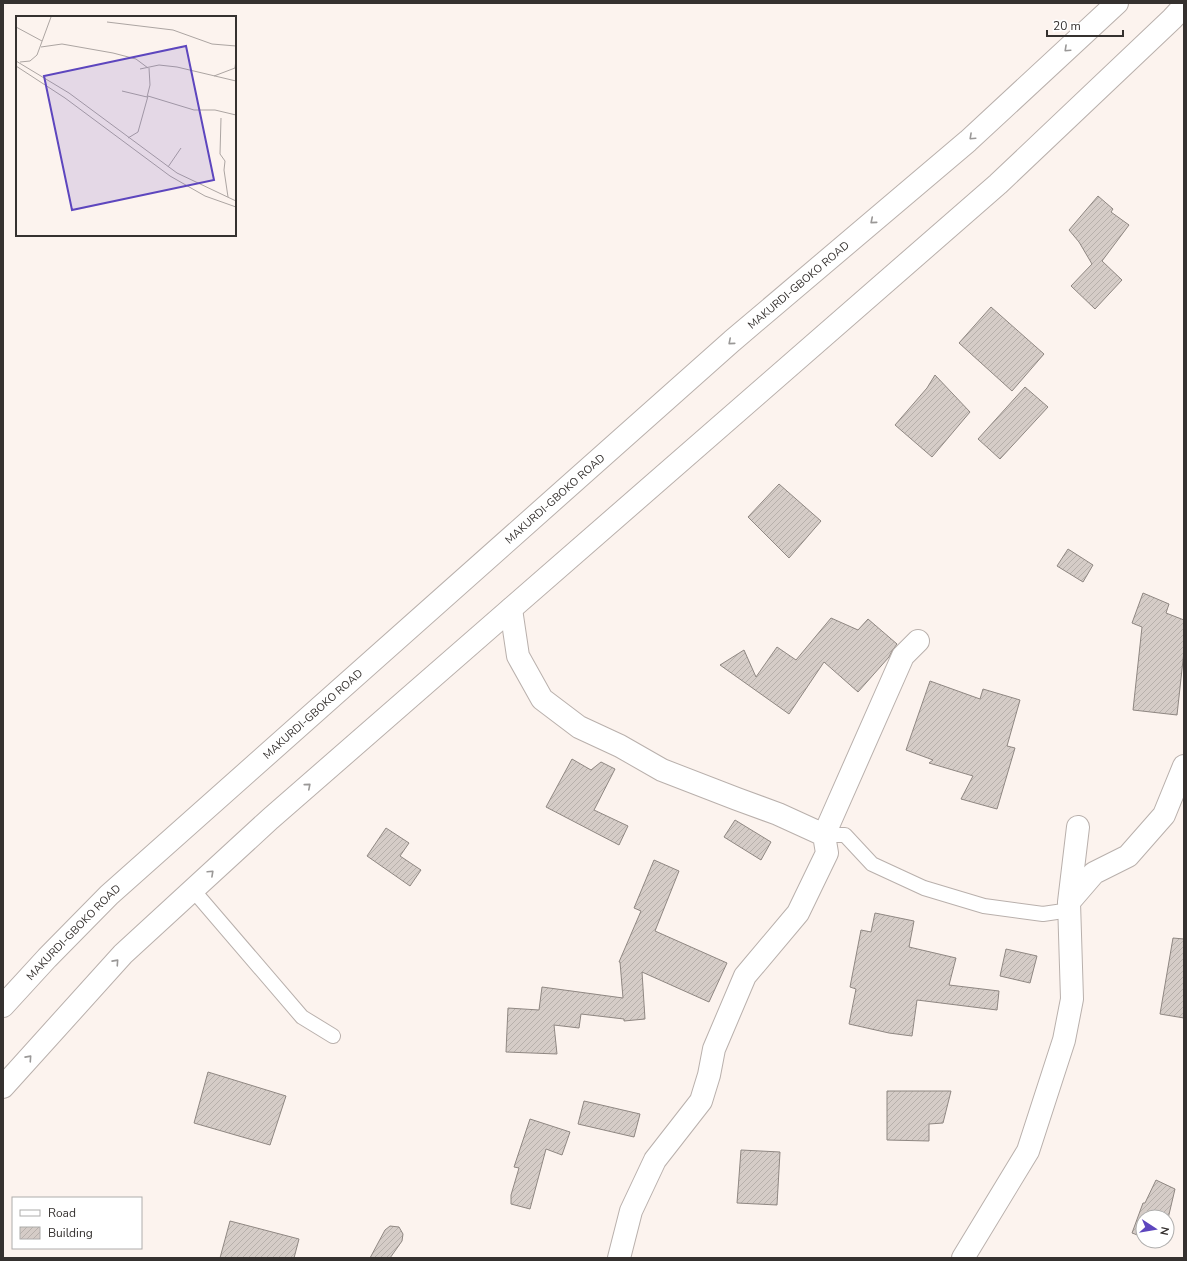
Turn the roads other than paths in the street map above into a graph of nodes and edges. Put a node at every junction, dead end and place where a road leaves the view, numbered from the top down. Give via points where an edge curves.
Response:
1 (1116, 3) edge
2 (1184, 6) edge
3 (511, 609) junction
4 (918, 641) dead end
5 (1184, 766) edge
6 (1078, 827) dead end
7 (824, 835) junction
8 (193, 890) junction
9 (1069, 906) junction
10 (3, 1006) edge
11 (333, 1036) dead end
12 (3, 1087) edge
13 (619, 1258) edge
14 (963, 1258) edge

1 -> 10 main road, MAKURDI-GBOKO ROAD via 968,141 732,342 109,894
2 - 3 main road via 998,184
3 - 7 main road via 518,656 542,699 579,727 662,770 778,814
8 -> 3 main road via 270,819
4 - 7 main road via 903,656
5 - 9 main road via 1164,815 1128,856 1094,873
6 - 9 main road
7 - 9 lane via 845,835 872,864 939,893 984,906 1043,914
7 - 13 main road via 827,853 798,913 745,976 714,1049 701,1101 656,1160 631,1211
8 - 11 lane via 302,1017
12 -> 8 main road via 122,954
9 - 14 main road via 1072,999 1064,1040 1028,1151

